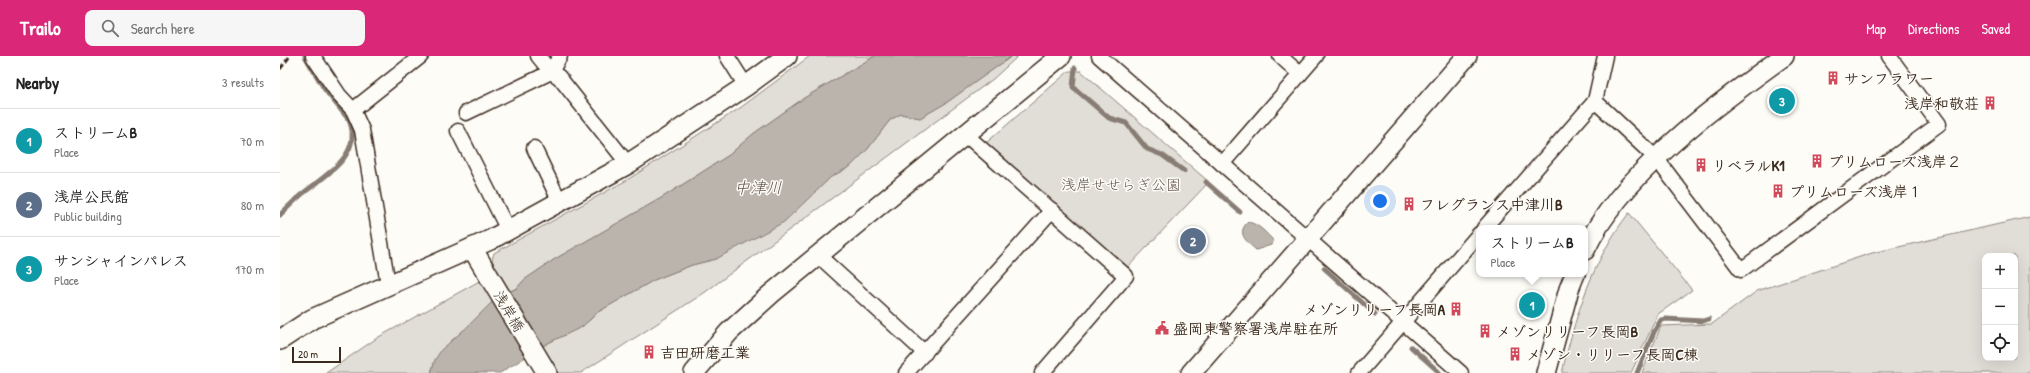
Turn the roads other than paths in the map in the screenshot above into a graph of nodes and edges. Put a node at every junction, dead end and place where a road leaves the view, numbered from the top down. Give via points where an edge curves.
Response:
1 (313, 56) edge
2 (420, 56) edge
3 (538, 56) edge
4 (560, 56) edge
5 (727, 56) edge
6 (787, 56) edge
7 (1061, 56) edge
8 (1099, 56) edge
9 (1280, 56) edge
10 (1316, 56) edge
11 (1467, 56) edge
12 (1605, 56) edge
13 (1784, 56) edge
14 (1889, 56) edge
15 (551, 72) junction
16 (1300, 74) junction
17 (746, 86) junction
18 (1595, 101) junction
19 (353, 110) junction
20 (466, 112) dead end
21 (458, 131) dead end
22 (966, 135) junction
23 (534, 148) dead end
24 (1656, 158) junction
25 (628, 164) junction
26 (1222, 164) junction
27 (560, 202) junction
28 (1052, 210) junction
29 (1487, 225) edge
30 (508, 230) junction
31 (1476, 238) edge
32 (1308, 240) junction
33 (1588, 243) edge
34 (475, 255) junction
35 (820, 256) junction
36 (1574, 277) edge
37 (388, 284) junction
38 (1404, 322) junction
39 (280, 340) edge
40 (925, 352) junction
41 (547, 373) edge
42 (694, 373) edge
43 (906, 373) edge
44 (1042, 373) edge
45 (1191, 373) edge
46 (1359, 373) edge
47 (1461, 373) edge
48 (1546, 373) edge

1 - 19 street via 339,95
2 - 19 street
3 - 15 street
4 - 15 street
5 - 17 street
6 - 17 street
7 - 22 street
8 - 26 street
9 - 16 street
10 - 16 street
11 - 32 street
12 - 18 street
13 - 24 street via 1738,89
14 - 24 street via 1939,124 1741,270
15 - 20 street
15 - 25 street via 559,77
16 - 26 street
17 - 25 street
18 - 24 street
18 - 29 street
19 - 37 street via 362,130
21 - 30 street
22 - 28 street
22 - 35 street
23 - 27 street
24 - 33 street via 1612,207 1593,232
25 - 27 street
26 - 32 street
27 - 30 street
28 - 40 street
28 - 44 street via 1126,276
30 - 34 street
31 - 38 street
32 - 38 street
32 - 45 street
34 - 37 street
34 - 41 street, 浅岸橋
35 - 40 street
35 - 42 street via 771,294 729,332
36 - 48 street
37 - 39 street via 312,319
38 - 46 street
38 - 47 street
40 - 43 street

